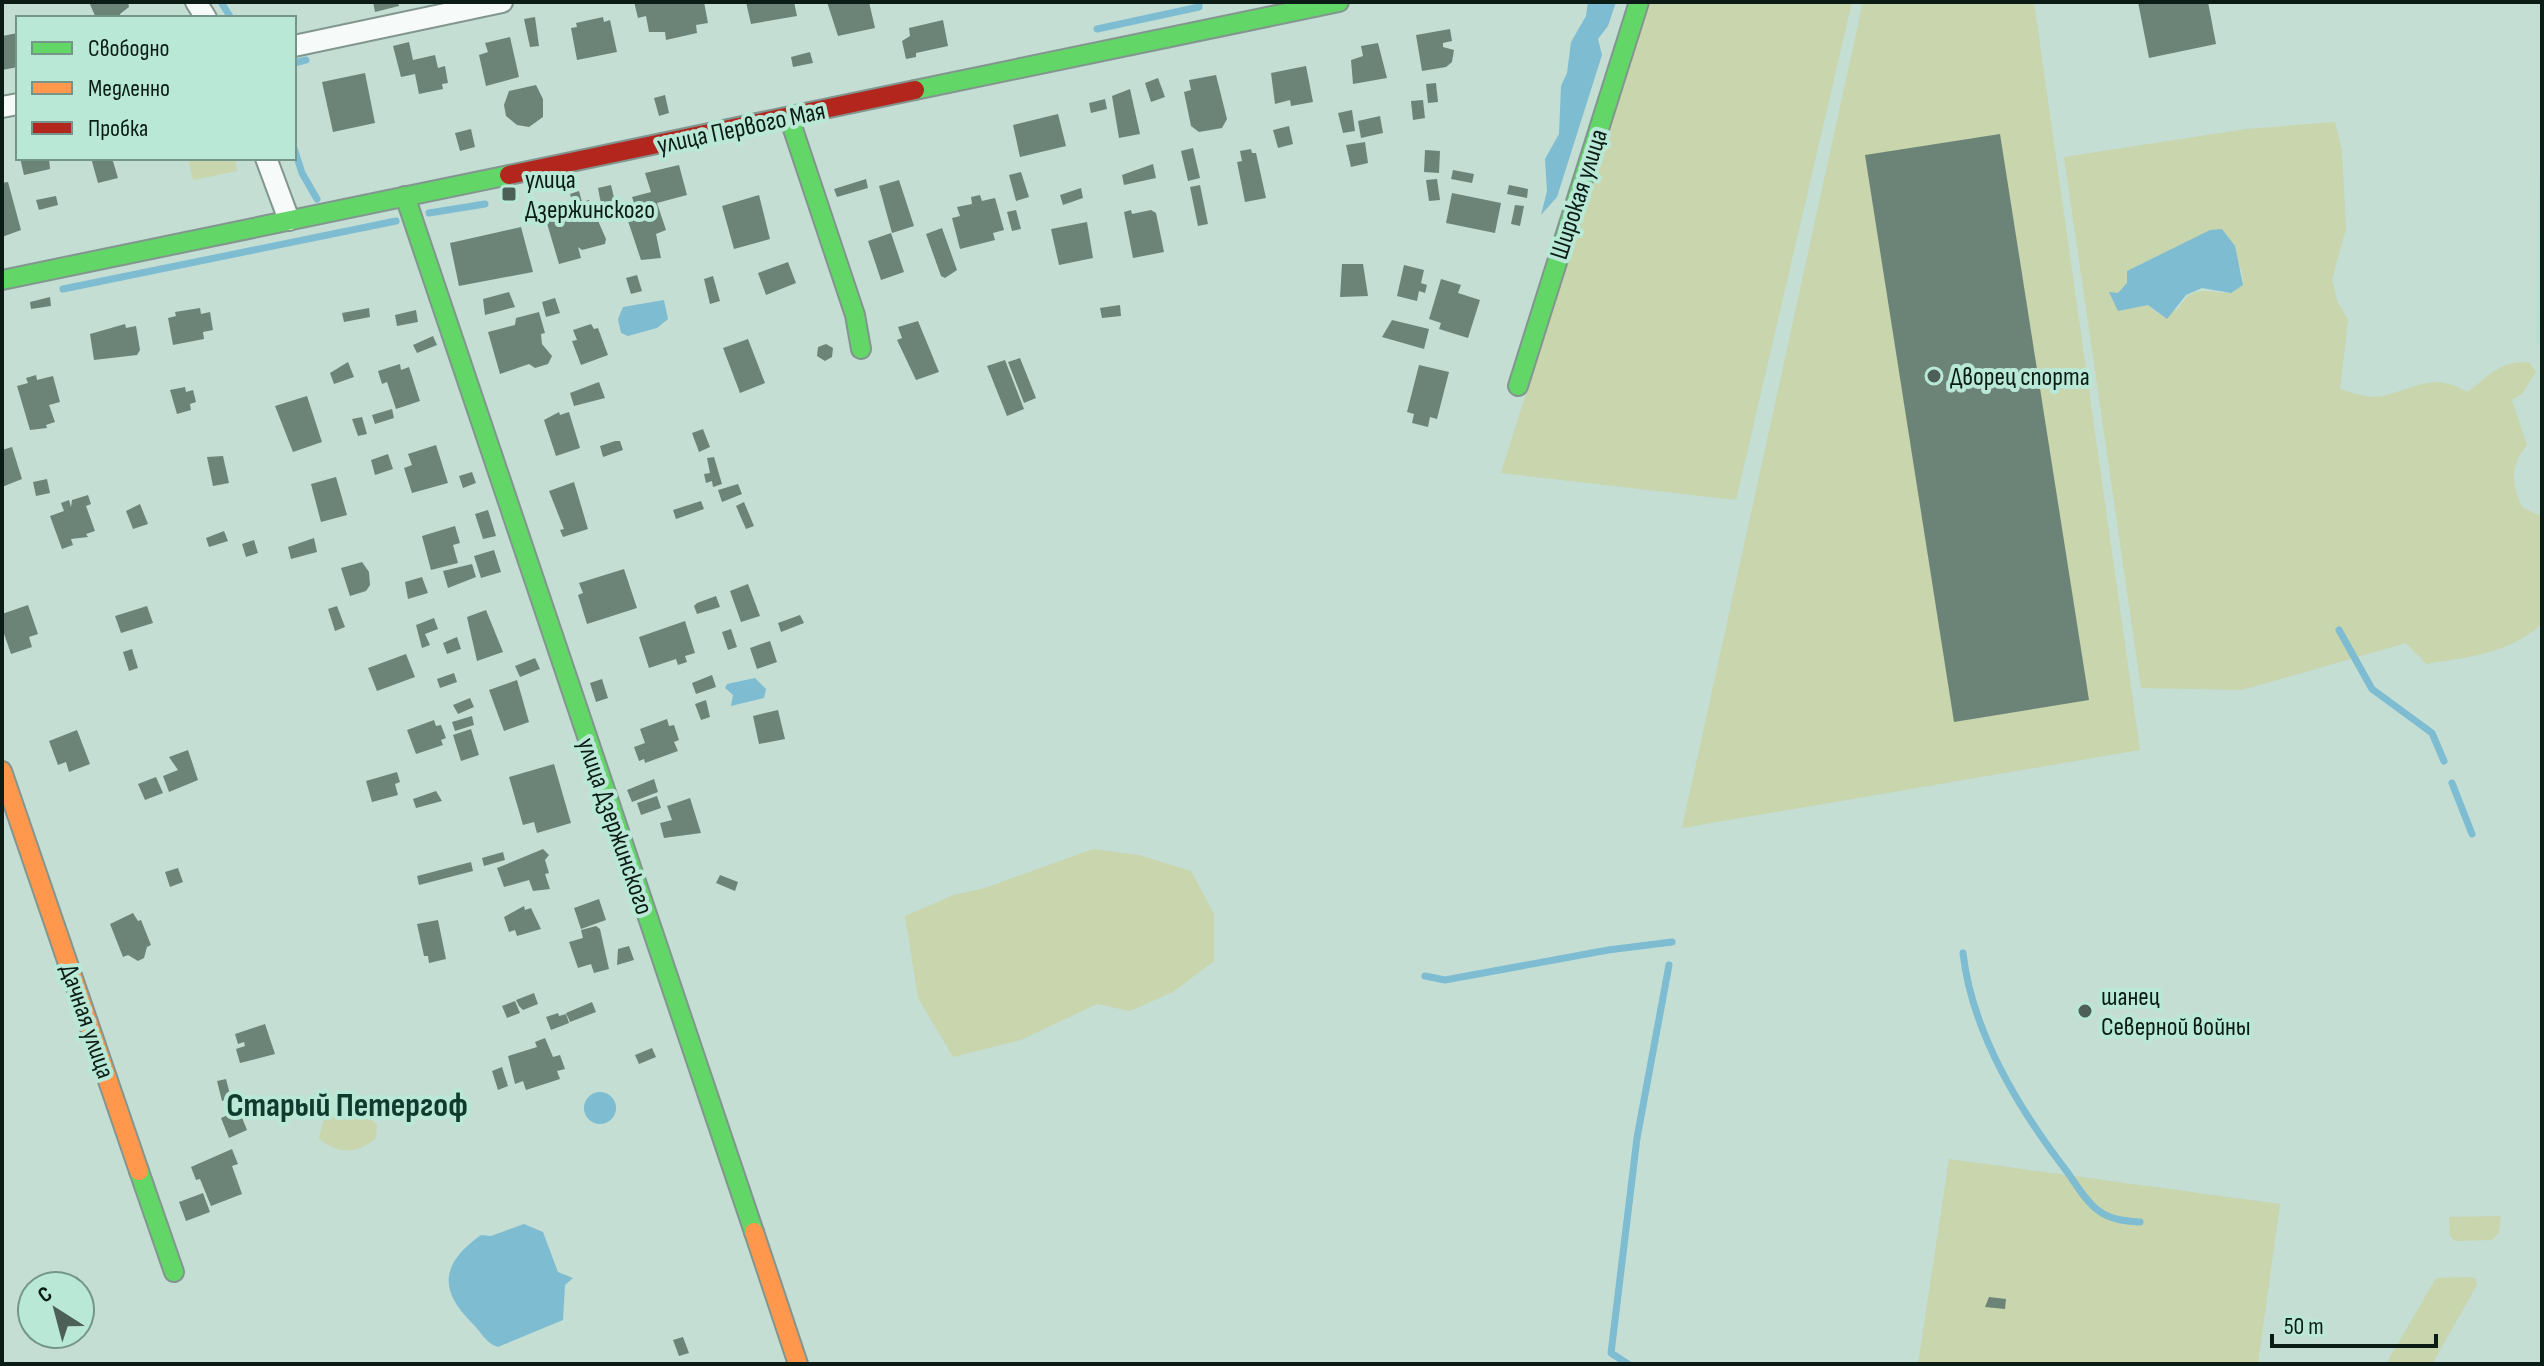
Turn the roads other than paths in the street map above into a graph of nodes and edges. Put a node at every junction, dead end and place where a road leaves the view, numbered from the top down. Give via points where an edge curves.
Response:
1 (502, 2) edge
2 (1339, 2) edge
3 (1639, 2) edge
4 (296, 46) edge
5 (789, 117) junction
6 (267, 160) edge
7 (405, 196) junction
8 (289, 220) junction
9 (2, 280) edge
10 (861, 349) dead end
11 (1518, 386) dead end
12 (2, 771) edge
13 (174, 1272) dead end
14 (798, 1364) edge

1 - 4 street
2 - 5 street, улица Первого Мая
3 - 11 street, Широкая улица
5 - 7 street, улица Первого Мая
5 - 10 street via 855,315
6 - 8 street
7 - 8 street, улица Первого Мая
7 - 14 street, улица Дзержинского
8 - 9 street, улица Первого Мая
12 - 13 street, Дачная улица

